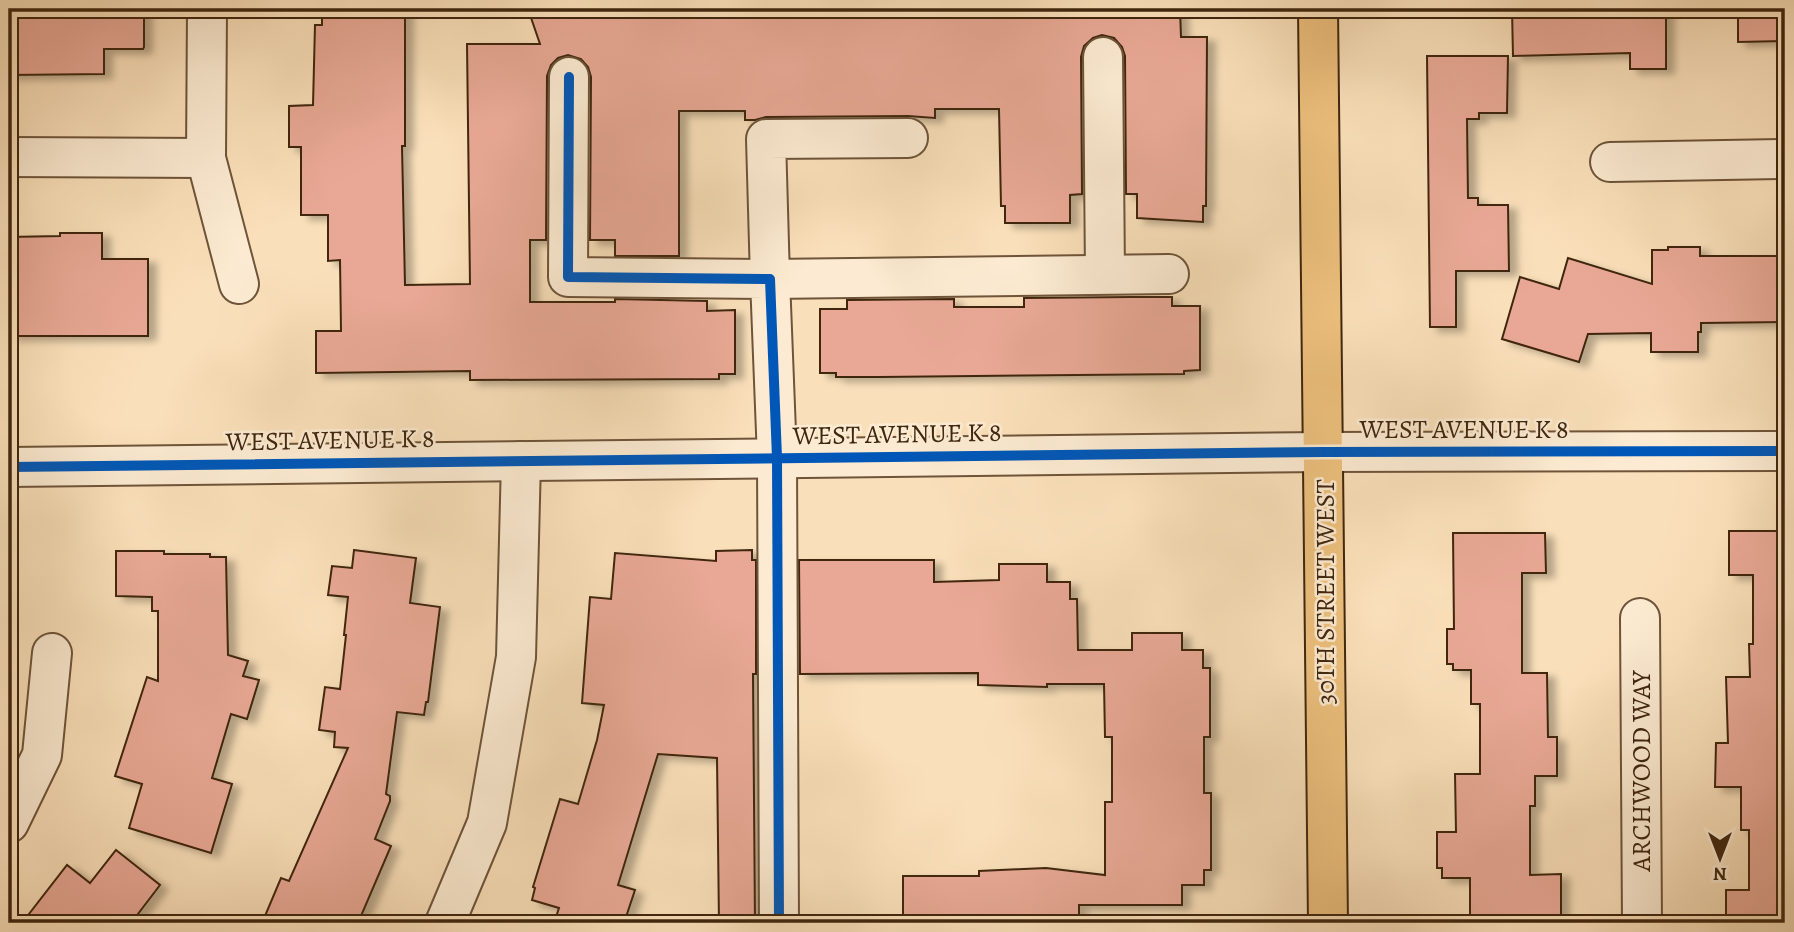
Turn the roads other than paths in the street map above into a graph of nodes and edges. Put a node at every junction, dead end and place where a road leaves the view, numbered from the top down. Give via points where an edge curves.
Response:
1 (207, 9) edge
2 (1318, 9) edge
3 (1103, 58) dead end
4 (569, 77) dead end
5 (908, 138) dead end
6 (9, 157) edge
7 (206, 158) junction
8 (1785, 159) edge
9 (1610, 162) dead end
10 (1105, 274) junction
11 (1168, 274) dead end
12 (770, 279) junction
13 (239, 284) dead end
14 (1785, 451) edge
15 (1324, 452) junction
16 (777, 458) junction
17 (521, 461) junction
18 (9, 467) edge
19 (1640, 618) dead end
20 (52, 653) dead end
21 (9, 824) edge
22 (445, 923) edge
23 (779, 923) edge
24 (1328, 923) edge
25 (1642, 923) edge

1 - 7 street
2 - 15 main road, 30TH STREET WEST
3 - 10 street
4 - 12 street via 568,277
5 - 12 street via 766,139
6 - 7 street
7 - 13 street
8 - 9 street
10 - 11 street
10 - 12 street
12 - 16 street
14 - 15 street, WEST AVENUE K 8
15 - 16 street, WEST AVENUE K 8
15 - 24 main road, 30TH STREET WEST
16 - 17 street, WEST AVENUE K 8
16 - 23 street
17 - 18 street, WEST AVENUE K 8
17 - 22 street via 516,657 487,823
19 - 25 street, ARCHWOOD WAY
20 - 21 street via 42,755

